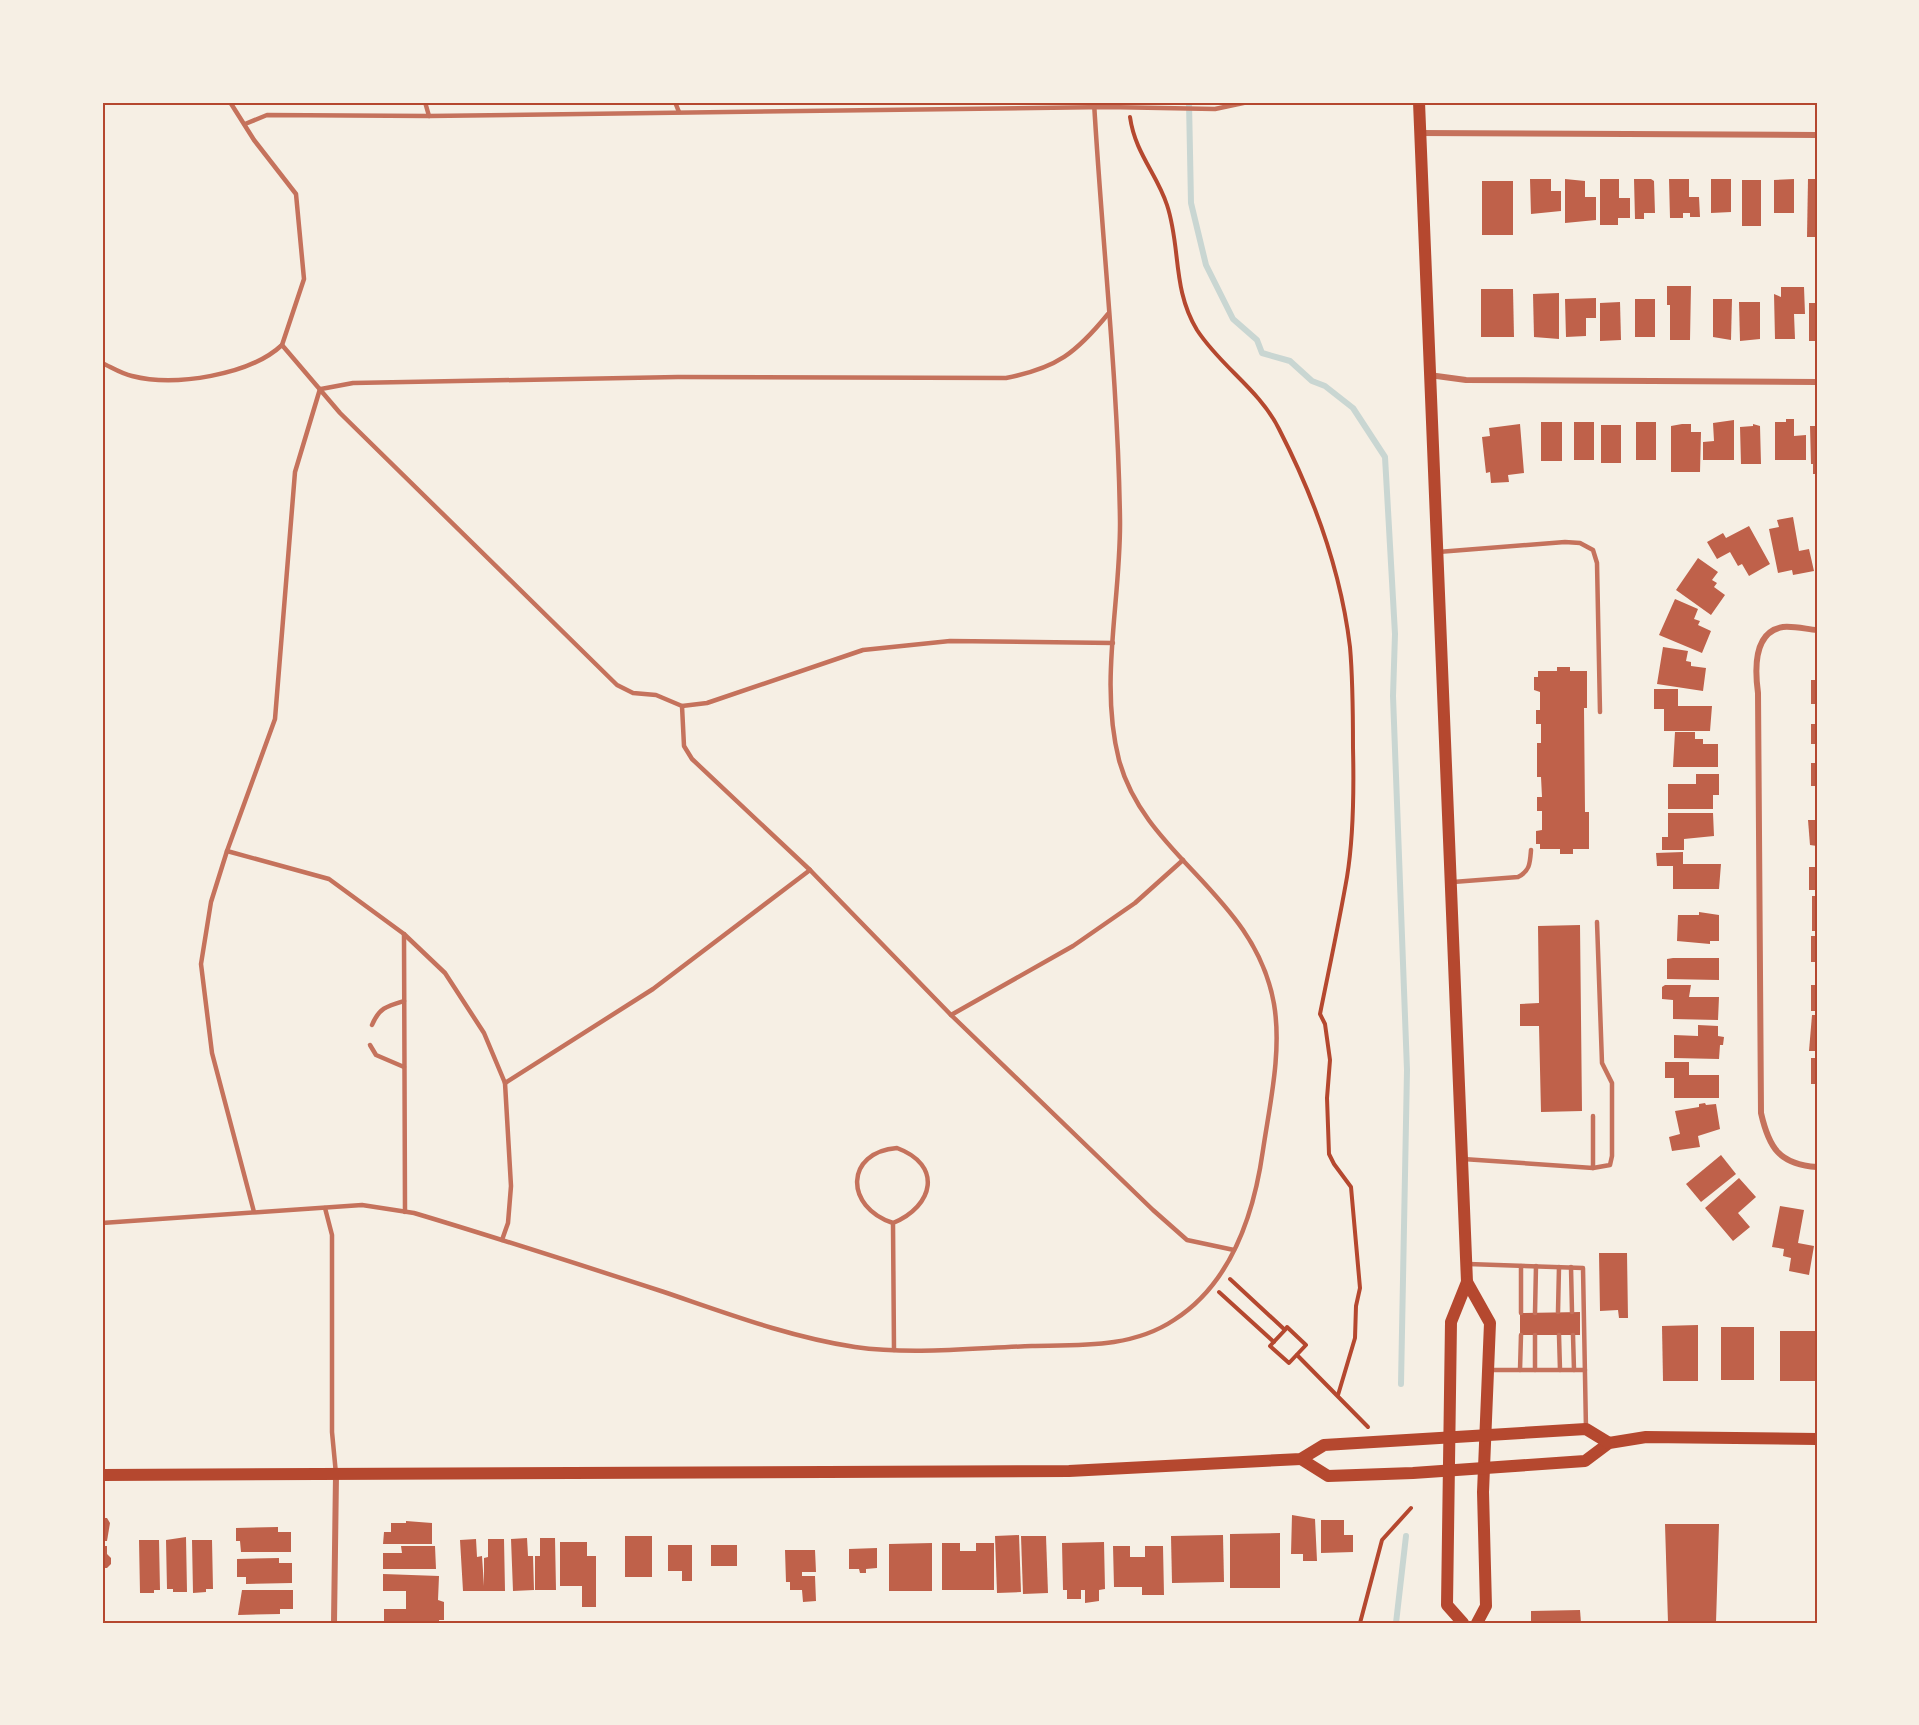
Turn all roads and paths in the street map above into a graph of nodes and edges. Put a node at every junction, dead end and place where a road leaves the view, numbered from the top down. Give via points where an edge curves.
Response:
1 (230, 102) edge
2 (425, 102) edge
3 (675, 102) edge
4 (845, 102) edge
5 (1248, 102) edge
6 (1419, 102) edge
7 (1094, 105) edge
8 (1128, 107) junction
9 (847, 110) junction
10 (679, 112) junction
11 (429, 116) junction
12 (245, 124) junction
13 (1419, 133) junction
14 (1817, 135) edge
15 (1108, 314) junction
16 (282, 345) junction
17 (102, 363) edge
18 (1429, 375) junction
19 (1817, 382) edge
20 (320, 389) junction
21 (1437, 552) junction
22 (1817, 630) edge
23 (1113, 643) junction
24 (682, 706) junction
25 (1600, 712) dead end
26 (1531, 850) dead end
27 (227, 851) junction
28 (1183, 860) junction
29 (810, 870) junction
30 (1453, 882) junction
31 (1597, 922) dead end
32 (404, 934) junction
33 (404, 1001) junction
34 (951, 1015) junction
35 (372, 1025) dead end
36 (370, 1045) dead end
37 (404, 1067) junction
38 (505, 1083) junction
39 (1593, 1116) dead end
40 (1463, 1159) junction
41 (1817, 1167) edge
42 (1593, 1168) junction
43 (325, 1208) junction
44 (254, 1212) junction
45 (405, 1212) junction
46 (893, 1223) junction
47 (102, 1224) edge
48 (502, 1240) junction
49 (1234, 1250) junction
50 (1467, 1264) junction
51 (1521, 1266) junction
52 (1536, 1266) junction
53 (1559, 1267) junction
54 (1571, 1268) junction
55 (1223, 1272) junction
56 (1467, 1282) junction
57 (1212, 1285) junction
58 (1521, 1312) dead end
59 (1535, 1312) dead end
60 (1558, 1312) dead end
61 (1572, 1312) dead end
62 (1285, 1330) junction
63 (1521, 1335) dead end
64 (1535, 1335) dead end
65 (1559, 1335) dead end
66 (1573, 1335) dead end
67 (1274, 1342) junction
68 (894, 1350) junction
69 (1297, 1354) junction
70 (1488, 1370) junction
71 (1520, 1370) junction
72 (1535, 1370) junction
73 (1560, 1370) junction
74 (1574, 1370) junction
75 (1585, 1370) junction
76 (1338, 1395) junction
77 (1586, 1429) junction
78 (1486, 1436) junction
79 (1448, 1438) junction
80 (1817, 1439) edge
81 (1368, 1443) junction
82 (1609, 1443) junction
83 (1301, 1459) junction
84 (1485, 1468) junction
85 (1448, 1470) junction
86 (102, 1475) edge
87 (336, 1475) junction
88 (1411, 1508) dead end
89 (334, 1623) edge
90 (1360, 1623) edge
91 (1463, 1623) edge
92 (1477, 1623) edge

1 - 12 lane
2 - 11 lane
3 - 10 lane
4 - 9 lane
5 - 8 lane via 1215,109
6 - 13 main road
7 - 8 lane
7 - 9 lane
7 - 15 lane
8 - 76 path via 1136,141 1167,204 1177,276 1186,307 1208,346 1266,406 1279,429 1330,552 1350,645 1352,826 1347,876 1320,1014 1330,1060 1329,1154 1351,1186 1360,1288 1355,1338
9 - 10 lane
10 - 11 lane
11 - 12 lane via 267,115
12 - 16 lane via 296,194 304,279
13 - 14 street
13 - 18 main road
15 - 20 lane via 1069,355 1038,372 1006,378 678,377 353,383
15 - 23 lane via 1120,524
16 - 17 lane via 259,362 188,381 132,376
16 - 20 lane
18 - 19 street via 1466,380
18 - 21 main road
20 - 24 lane via 617,685
20 - 27 lane via 295,472 275,719
21 - 25 lane via 1565,542 1580,543 1593,550 1597,563
21 - 30 main road
22 - 41 street via 1782,627 1771,633 1761,645 1755,666 1761,1113 1776,1152 1789,1161
23 - 24 lane via 950,641 863,650 707,703
23 - 28 lane via 1111,695 1119,758 1139,804
24 - 29 lane via 684,746 692,759
26 - 30 lane via 1530,866 1518,877
27 - 32 lane via 329,879
27 - 44 lane via 203,941 201,964 212,1053
28 - 34 lane via 1135,903 1073,946
28 - 49 lane via 1245,930 1274,1004 1275,1057 1258,1185
29 - 34 lane
29 - 38 lane via 653,989
30 - 40 main road
31 - 42 lane via 1602,1063 1612,1083 1612,1156 1610,1165
32 - 33 lane
32 - 38 lane via 445,973 484,1033
33 - 35 lane via 384,1007
33 - 37 lane
34 - 49 lane via 1187,1240
36 - 37 lane via 376,1055
37 - 45 lane
38 - 48 lane via 511,1186 508,1223
39 - 42 lane
40 - 42 lane
40 - 50 main road
43 - 44 lane
43 - 45 lane via 362,1205
43 - 87 lane via 332,1235 332,1432
44 - 47 lane
45 - 48 lane
46 - 46 lane via 870,1212 858,1194 857,1185 859,1173 872,1156 897,1148 915,1158 928,1180 921,1205 908,1217
46 - 68 lane
48 - 68 lane via 786,1331 858,1347
49 - 55 lane
50 - 51 lane
50 - 56 main road
51 - 52 lane
51 - 58 lane
52 - 53 lane
52 - 59 lane
53 - 54 lane
53 - 60 lane
54 - 61 lane
54 - 75 lane via 1583,1268
55 - 57 lane
55 - 62 path
56 - 70 main road via 1490,1323
56 - 79 main road via 1451,1322
57 - 67 path
57 - 68 lane via 1176,1319 1128,1341
62 - 67 path
62 - 69 path via 1287,1327 1306,1345
63 - 71 lane
64 - 72 lane
65 - 73 lane
66 - 74 lane
67 - 69 path via 1270,1346 1289,1363
69 - 76 path
70 - 71 lane
70 - 78 main road
71 - 72 lane
72 - 73 lane
73 - 74 lane
74 - 75 lane
75 - 77 lane
76 - 81 path via 1368,1427
77 - 78 main road
77 - 82 main road
78 - 79 main road
78 - 84 main road
79 - 81 main road
79 - 85 main road
80 - 82 main road via 1646,1437
81 - 83 main road via 1324,1445
82 - 84 main road via 1586,1461
83 - 85 main road via 1328,1476
83 - 87 main road via 1069,1472
84 - 85 main road
84 - 92 main road via 1486,1606
85 - 91 main road via 1447,1605
86 - 87 main road
87 - 89 street
88 - 90 path via 1382,1540

